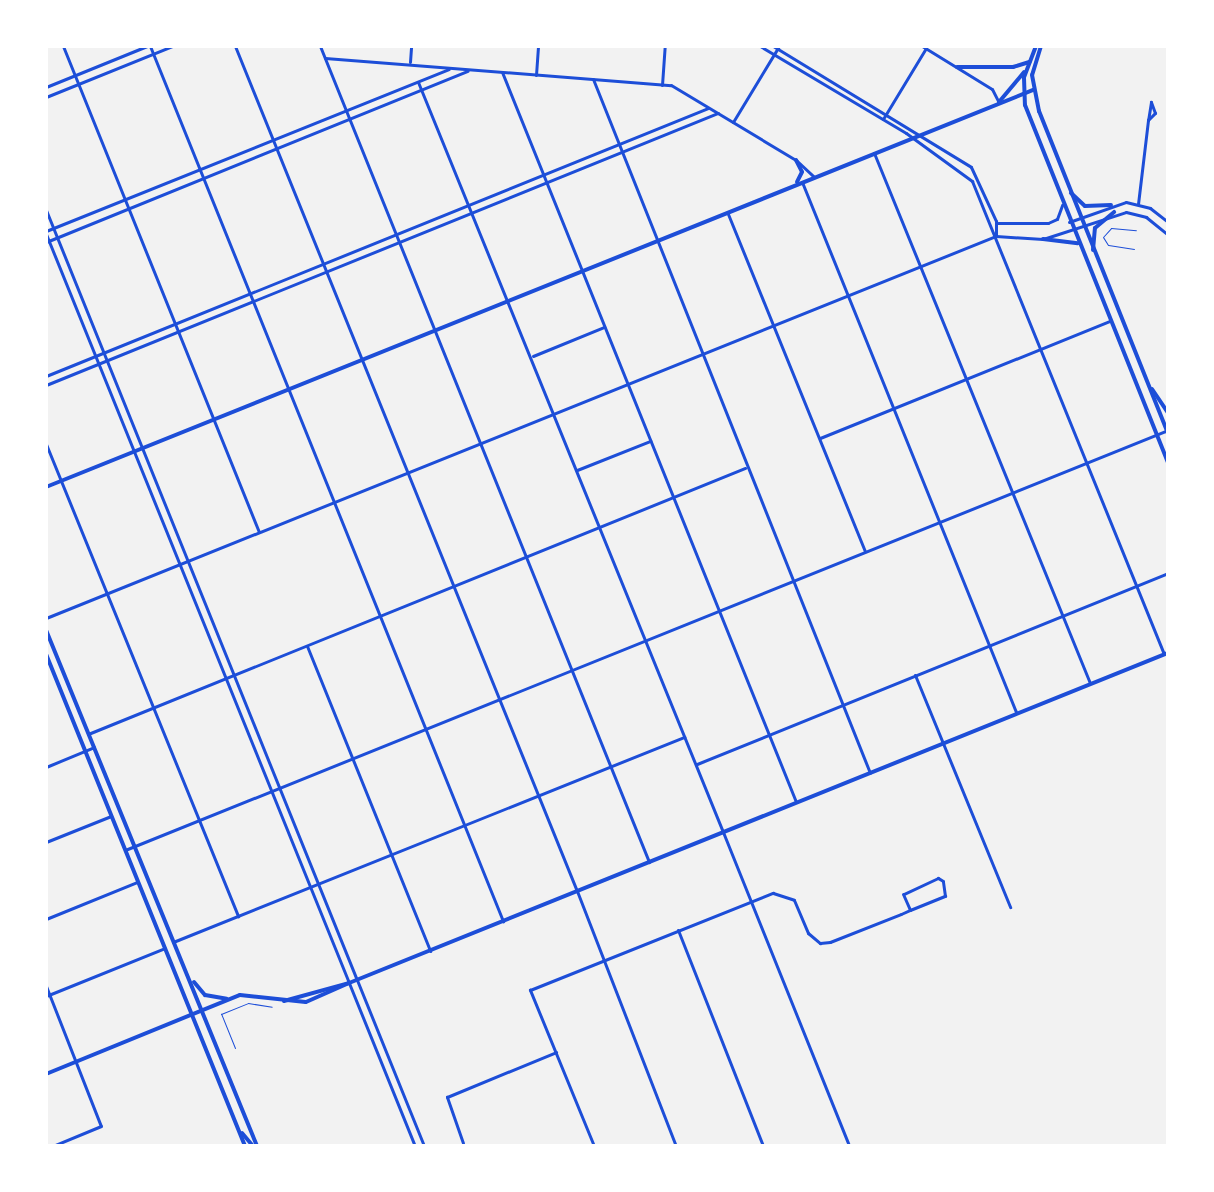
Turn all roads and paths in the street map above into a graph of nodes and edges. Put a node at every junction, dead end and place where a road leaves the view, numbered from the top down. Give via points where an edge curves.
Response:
1 (63, 46) edge
2 (148, 46) edge
3 (172, 46) edge
4 (235, 46) edge
5 (320, 46) edge
6 (411, 46) edge
7 (538, 46) edge
8 (665, 46) edge
9 (760, 46) edge
10 (1038, 46) edge
11 (777, 47) edge
12 (924, 47) edge
13 (152, 54) junction
14 (774, 54) junction
15 (325, 58) junction
16 (1033, 60) junction
17 (410, 64) junction
18 (453, 67) junction
19 (957, 67) junction
20 (1027, 67) junction
21 (471, 69) junction
22 (502, 72) junction
23 (75, 75) junction
24 (536, 75) junction
25 (593, 79) junction
26 (418, 82) junction
27 (79, 84) junction
28 (662, 85) junction
29 (46, 87) edge
30 (423, 89) junction
31 (1033, 90) junction
32 (1023, 93) junction
33 (46, 97) edge
34 (999, 102) junction
35 (708, 108) junction
36 (347, 111) junction
37 (718, 113) junction
38 (886, 114) junction
39 (349, 119) junction
40 (883, 119) junction
41 (1148, 120) dead end
42 (733, 122) junction
43 (920, 134) junction
44 (912, 137) junction
45 (273, 140) junction
46 (617, 146) junction
47 (277, 149) junction
48 (874, 153) junction
49 (620, 154) junction
50 (796, 160) junction
51 (199, 169) junction
52 (544, 175) junction
53 (814, 177) junction
54 (203, 179) junction
55 (802, 182) junction
56 (547, 184) junction
57 (795, 185) junction
58 (1066, 186) junction
59 (126, 199) junction
60 (1138, 204) junction
61 (470, 205) junction
62 (1062, 205) junction
63 (1111, 205) junction
64 (129, 208) junction
65 (46, 210) edge
66 (727, 212) junction
67 (1114, 212) junction
68 (473, 213) junction
69 (1079, 217) junction
70 (1069, 222) junction
71 (1168, 222) edge
72 (997, 224) junction
73 (1081, 224) junction
74 (53, 228) junction
75 (1072, 228) junction
76 (1136, 230) dead end
77 (46, 233) edge
78 (396, 235) junction
79 (1168, 235) edge
80 (996, 236) junction
81 (57, 238) junction
82 (1043, 239) junction
83 (47, 241) edge
84 (655, 241) junction
85 (399, 243) junction
86 (1078, 243) junction
87 (1134, 249) dead end
88 (1094, 257) junction
89 (323, 265) junction
90 (920, 266) junction
91 (581, 271) junction
92 (326, 273) junction
93 (250, 294) junction
94 (847, 295) junction
95 (509, 300) junction
96 (254, 302) junction
97 (1109, 321) junction
98 (176, 324) junction
99 (774, 325) junction
100 (604, 327) junction
101 (434, 330) junction
102 (179, 332) junction
103 (1040, 349) junction
104 (103, 353) junction
105 (701, 354) junction
106 (96, 356) junction
107 (533, 356) junction
108 (361, 359) junction
109 (106, 361) junction
110 (99, 364) junction
111 (46, 376) edge
112 (967, 380) junction
113 (1147, 383) junction
114 (627, 384) junction
115 (46, 385) edge
116 (288, 389) junction
117 (893, 409) junction
118 (555, 413) junction
119 (1168, 413) edge
120 (214, 419) junction
121 (1168, 432) edge
122 (1157, 435) junction
123 (820, 438) junction
124 (650, 441) junction
125 (480, 443) junction
126 (46, 444) edge
127 (141, 448) junction
128 (134, 451) junction
129 (1168, 462) edge
130 (1086, 463) junction
131 (746, 468) junction
132 (577, 470) junction
133 (407, 473) junction
134 (61, 480) junction
135 (46, 487) edge
136 (1012, 493) junction
137 (673, 498) junction
138 (334, 502) junction
139 (939, 522) junction
140 (600, 527) junction
141 (259, 532) junction
142 (865, 551) junction
143 (526, 557) junction
144 (187, 562) junction
145 (179, 565) junction
146 (1168, 573) edge
147 (792, 580) junction
148 (1136, 586) junction
149 (453, 587) junction
150 (107, 594) junction
151 (719, 610) junction
152 (380, 616) junction
153 (1062, 616) junction
154 (46, 618) edge
155 (46, 630) edge
156 (645, 640) junction
157 (307, 645) junction
158 (989, 645) junction
159 (46, 654) edge
160 (1166, 654) edge
161 (572, 670) junction
162 (233, 675) junction
163 (915, 675) junction
164 (225, 678) junction
165 (1090, 684) junction
166 (498, 699) junction
167 (842, 705) junction
168 (153, 707) junction
169 (1017, 714) junction
170 (425, 729) junction
171 (88, 734) junction
172 (769, 735) junction
173 (684, 737) junction
174 (943, 743) junction
175 (94, 747) junction
176 (85, 751) junction
177 (353, 758) junction
178 (696, 764) junction
179 (611, 766) junction
180 (46, 767) edge
181 (870, 773) junction
182 (279, 788) junction
183 (271, 791) junction
184 (537, 795) junction
185 (796, 802) junction
186 (111, 816) junction
187 (199, 820) junction
188 (464, 825) junction
189 (723, 832) junction
190 (46, 842) edge
191 (134, 846) junction
192 (125, 850) junction
193 (391, 854) junction
194 (649, 862) junction
195 (137, 882) junction
196 (318, 884) junction
197 (309, 888) junction
198 (577, 891) junction
199 (751, 901) junction
200 (1010, 907) dead end
201 (910, 910) junction
202 (238, 916) junction
203 (46, 919) edge
204 (503, 921) junction
205 (678, 930) junction
206 (173, 942) junction
207 (165, 948) junction
208 (430, 951) junction
209 (604, 960) junction
210 (187, 972) junction
211 (357, 980) junction
212 (349, 983) junction
213 (46, 986) edge
214 (48, 995) edge
215 (229, 999) junction
216 (272, 1007) dead end
217 (203, 1010) junction
218 (191, 1014) junction
219 (235, 1048) dead end
220 (556, 1052) junction
221 (77, 1061) junction
222 (46, 1074) edge
223 (240, 1133) junction
224 (463, 1143) dead end
225 (53, 1146) edge
226 (245, 1146) edge
227 (255, 1146) edge
228 (415, 1146) edge
229 (424, 1146) edge
230 (594, 1146) edge
231 (676, 1146) edge
232 (763, 1146) edge
233 (849, 1146) edge

1 - 23 street
2 - 13 street
2 - 23 street
3 - 13 street
4 - 45 street
5 - 15 street
6 - 17 street
7 - 24 street
8 - 28 street
9 - 14 street
10 - 16 main road
11 - 14 street
11 - 38 street
12 - 19 street
12 - 38 street
13 - 27 street
13 - 51 street
14 - 40 street
14 - 42 street
15 - 17 street
15 - 36 street
16 - 19 main road via 1013,67
16 - 20 main road
16 - 31 main road
17 - 18 street
18 - 21 street
18 - 26 street
19 - 34 street via 992,89
20 - 32 main road
20 - 34 main road
21 - 22 street
21 - 30 street
22 - 24 street
22 - 52 street
23 - 27 street
23 - 29 street
24 - 25 street
25 - 28 street
25 - 46 street
26 - 30 street
26 - 36 street
27 - 33 street
27 - 59 street
28 - 35 street
30 - 39 street
30 - 61 street
31 - 32 main road
31 - 58 main road
32 - 34 main road
32 - 62 main road
34 - 43 main road
35 - 37 street
35 - 46 street
36 - 39 street
36 - 45 street
37 - 42 street
37 - 49 street
38 - 40 street
38 - 43 street
39 - 47 street
39 - 78 street
40 - 44 street
41 - 60 street
42 - 50 street
43 - 44 main road
43 - 72 street via 976,172
44 - 48 main road
44 - 80 street via 966,173
45 - 47 street
45 - 51 street
46 - 49 street
46 - 52 street
47 - 54 street
47 - 89 street
48 - 53 main road
48 - 90 street
49 - 56 street
49 - 84 street
50 - 53 street
50 - 57 main road via 802,172
51 - 54 street
51 - 59 street
52 - 56 street
52 - 61 street
53 - 55 main road
54 - 64 street
54 - 93 street
55 - 57 main road
55 - 94 street
56 - 68 street
56 - 91 street
57 - 66 main road
58 - 63 main road via 1085,206
58 - 69 main road
59 - 64 street
59 - 74 street
60 - 63 street
60 - 71 street
61 - 68 street
61 - 78 street
62 - 70 main road
62 - 72 street via 1057,219 1048,223
63 - 69 street
64 - 81 street
64 - 98 street
65 - 74 street
66 - 84 main road
66 - 99 street
67 - 73 street
67 - 79 street via 1141,215
67 - 88 main road via 1095,228
68 - 85 street
68 - 95 street
69 - 70 street
69 - 73 main road
70 - 75 main road
72 - 80 street
73 - 75 street
73 - 88 main road
74 - 77 street
74 - 81 street
75 - 82 street
75 - 86 main road
76 - 87 lane via 1111,228 1103,237 1108,245
77 - 83 street
78 - 85 street
78 - 89 street
80 - 82 street
80 - 90 street
80 - 103 street
81 - 83 street
81 - 104 street
82 - 86 main road
83 - 106 street
84 - 91 main road
84 - 105 street
85 - 92 street
85 - 101 street
86 - 97 main road
88 - 113 main road
89 - 92 street
89 - 93 street
90 - 94 street
90 - 112 street
91 - 95 main road
91 - 100 street
92 - 96 street
92 - 108 street
93 - 96 street
93 - 98 street
94 - 99 street
94 - 117 street
95 - 101 main road
95 - 107 street
96 - 102 street
96 - 116 street
97 - 103 street
97 - 122 main road
98 - 102 street
98 - 104 street
99 - 105 street
99 - 123 street
100 - 107 street
100 - 114 street
101 - 108 main road
101 - 125 street
102 - 109 street
102 - 120 street
103 - 112 street
103 - 130 street
104 - 106 street
104 - 109 street
105 - 114 street
105 - 131 street
106 - 110 street
106 - 111 street
107 - 118 street
108 - 116 main road
108 - 133 street
109 - 110 street
109 - 127 street
110 - 115 street
110 - 128 street
112 - 117 street
112 - 136 street
113 - 119 main road
113 - 121 main road
114 - 118 street
114 - 124 street
116 - 120 main road
116 - 138 street
117 - 123 street
117 - 139 street
118 - 125 street
118 - 132 street
120 - 127 main road
120 - 141 street
121 - 122 street
122 - 129 main road
122 - 130 street
123 - 142 street
124 - 132 street
124 - 137 street
125 - 133 street
125 - 143 street
126 - 134 street
127 - 128 main road
127 - 144 street
128 - 134 main road
128 - 145 street
130 - 136 street
130 - 148 street
131 - 137 street
131 - 147 street
132 - 140 street
133 - 138 street
133 - 149 street
134 - 135 main road
134 - 150 street
136 - 139 street
136 - 153 street
137 - 140 street
137 - 151 street
138 - 141 street
138 - 152 street
139 - 142 street
139 - 158 street
140 - 143 street
140 - 156 street
141 - 144 street
142 - 147 street
143 - 149 street
143 - 161 street
144 - 145 street
144 - 162 street
145 - 150 street
145 - 164 street
146 - 148 street
147 - 151 street
147 - 167 street
148 - 153 street
148 - 160 street
149 - 152 street
149 - 166 street
150 - 154 street
150 - 168 street
151 - 156 street
151 - 172 street
152 - 157 street
152 - 170 street
153 - 158 street
153 - 165 street
155 - 171 main road
156 - 161 street
156 - 173 street
157 - 162 street
157 - 177 street
158 - 163 street
158 - 169 street
159 - 176 main road
160 - 165 main road
161 - 166 street
161 - 179 street
162 - 164 street
162 - 182 street
163 - 167 street
163 - 174 street
164 - 168 street
164 - 183 street
165 - 169 main road
166 - 170 street
166 - 184 street
167 - 172 street
167 - 181 street
168 - 171 street
168 - 187 street
169 - 174 main road
170 - 177 street
170 - 188 street
171 - 175 main road
172 - 178 street
172 - 185 street
173 - 178 street
173 - 179 street
174 - 181 main road
174 - 200 street
175 - 176 street
175 - 191 main road
176 - 180 street
176 - 186 main road
177 - 182 street
177 - 193 street
178 - 189 street
179 - 184 street
179 - 194 street
181 - 185 main road
182 - 183 street
182 - 196 street
183 - 187 street
183 - 197 street
184 - 188 street
184 - 198 street
185 - 189 main road
186 - 190 street
186 - 192 main road
187 - 191 street
187 - 202 street
188 - 193 street
188 - 204 street
189 - 194 main road
189 - 199 street
191 - 192 street
191 - 206 main road
192 - 195 main road
193 - 196 street
193 - 208 street
194 - 198 main road
195 - 203 street
195 - 207 main road
196 - 197 street
196 - 211 street
197 - 202 street
197 - 212 street
198 - 204 main road
198 - 209 street
199 - 201 street via 777,892 788,896 810,936 824,943
199 - 205 street
199 - 233 street
201 - 201 street via 945,896 943,881 938,878 903,894
202 - 206 street
204 - 208 main road
205 - 209 street
205 - 232 street
206 - 210 main road
207 - 214 street
207 - 218 main road
208 - 211 main road
209 - 220 street via 530,990
209 - 231 street
210 - 215 main road via 205,995
210 - 217 main road
211 - 212 main road
211 - 229 street
212 - 215 main road via 284,1001 250,994
212 - 228 street
213 - 214 street
214 - 221 street
215 - 217 main road
216 - 219 lane via 248,1003 221,1014
217 - 218 main road
217 - 227 main road
218 - 221 main road
218 - 223 main road
220 - 224 street via 447,1097
220 - 230 street
221 - 222 main road
221 - 225 street via 101,1126
223 - 226 main road
223 - 227 main road

